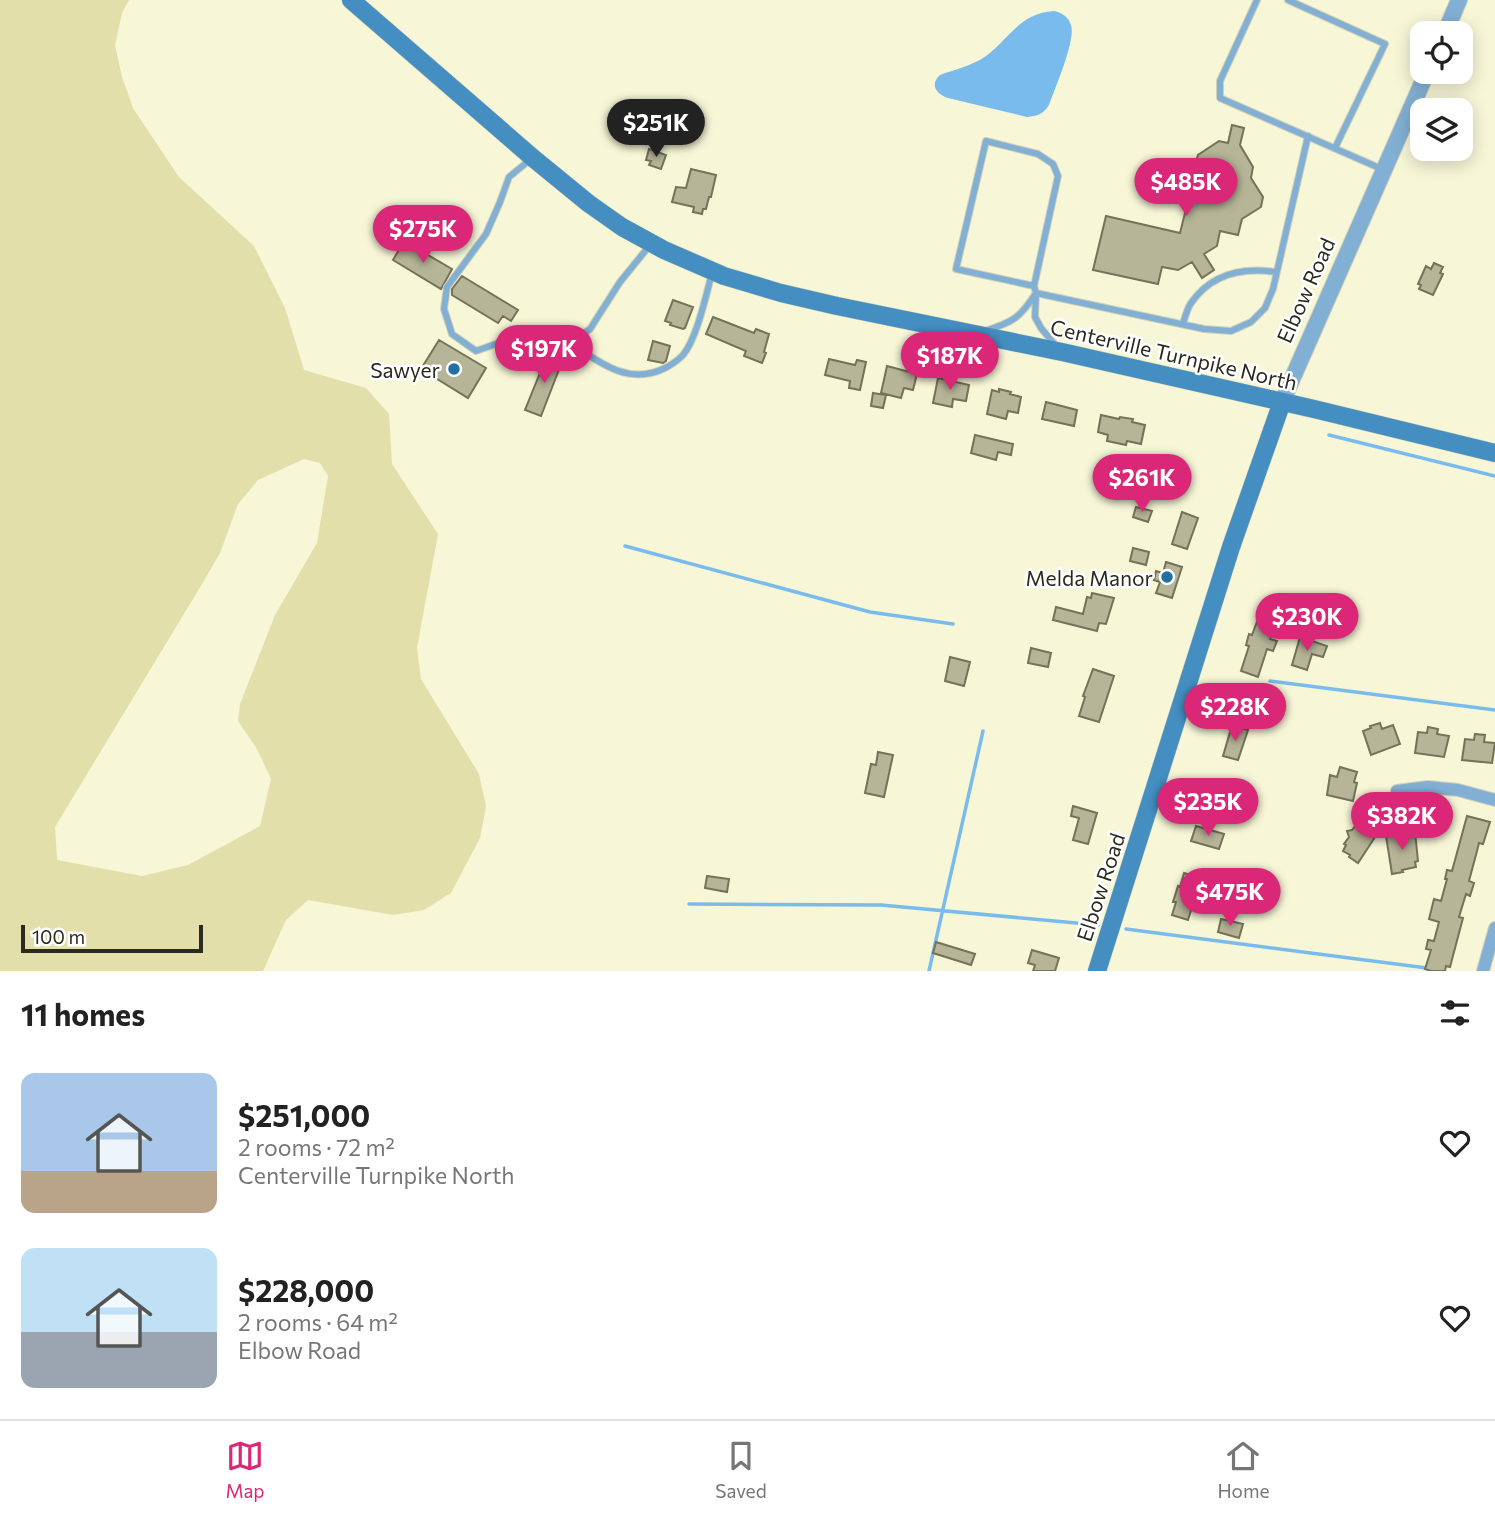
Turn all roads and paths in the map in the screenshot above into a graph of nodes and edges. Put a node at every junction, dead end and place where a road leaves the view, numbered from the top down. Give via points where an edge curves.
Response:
1 (351, 0) edge
2 (1257, 0) edge
3 (1288, 0) edge
4 (1460, 0) edge
5 (1450, 21) edge
6 (1422, 84) edge
7 (1308, 136) junction
8 (1335, 148) junction
9 (533, 158) junction
10 (1384, 170) junction
11 (651, 243) junction
12 (713, 271) junction
13 (1276, 272) junction
14 (1035, 289) junction
15 (1183, 324) junction
16 (976, 335) junction
17 (571, 343) junction
18 (1062, 352) junction
19 (1282, 402) junction
20 (1495, 453) edge
21 (1397, 791) dead end
22 (1495, 800) edge
23 (1495, 928) edge
24 (1097, 971) edge
25 (1483, 971) edge

1 - 9 main road, Centerville Turnpike North
2 - 7 lane via 1220,81 1220,98
3 - 8 lane via 1385,44
4 - 5 street
6 - 10 street, Elbow Road
7 - 8 lane
7 - 13 lane
8 - 10 lane
9 - 11 main road, Centerville Turnpike North via 588,203
9 - 17 lane via 509,177 486,234 447,287 444,309 452,334 476,351 528,337
10 - 19 street, Elbow Road
11 - 12 main road, Centerville Turnpike North
11 - 17 lane via 590,328
12 - 16 main road, Centerville Turnpike North via 781,292
12 - 17 lane via 689,343 671,365 656,372 625,374
13 - 15 lane via 1243,270 1224,276 1190,304
13 - 15 lane via 1265,308 1251,322 1231,331
14 - 14 lane via 1058,176 1053,164 1038,154 986,141 956,270
14 - 15 lane
14 - 16 lane via 1021,315
14 - 18 lane via 1035,317
16 - 18 main road, Centerville Turnpike North
18 - 19 main road, Centerville Turnpike North
19 - 20 main road, Centerville Turnpike North
19 - 24 main road, Elbow Road via 1231,547
21 - 22 street via 1428,787
23 - 25 street

